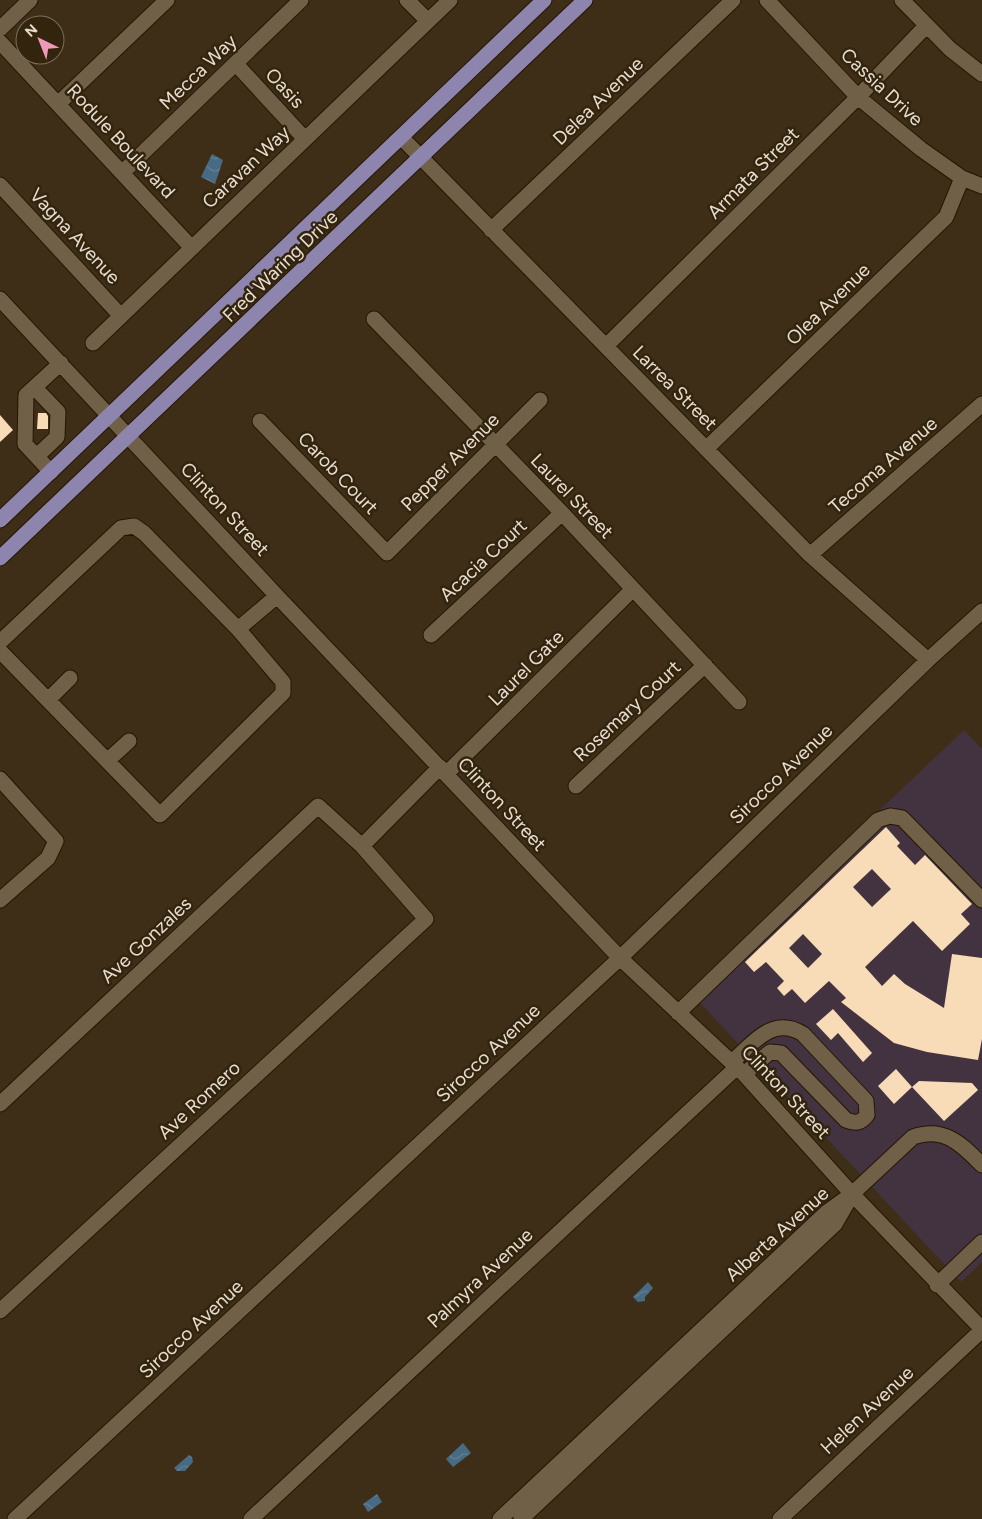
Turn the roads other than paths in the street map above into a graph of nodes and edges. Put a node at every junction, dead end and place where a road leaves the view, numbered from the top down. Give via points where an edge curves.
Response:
1 (30, 0) edge
2 (166, 0) edge
3 (301, 0) edge
4 (407, 0) edge
5 (450, 0) edge
6 (544, 0) edge
7 (585, 0) edge
8 (732, 0) edge
9 (768, 0) edge
10 (902, 0) edge
11 (428, 21) junction
12 (926, 26) junction
13 (0, 29) edge
14 (0, 42) edge
15 (236, 64) junction
16 (982, 74) edge
17 (858, 97) junction
18 (58, 104) junction
19 (401, 137) junction
20 (305, 138) junction
21 (421, 158) junction
22 (122, 173) junction
23 (962, 178) junction
24 (0, 185) edge
25 (982, 186) edge
26 (491, 230) junction
27 (191, 247) junction
28 (0, 298) edge
29 (120, 315) junction
30 (374, 319) dead end
31 (93, 343) dead end
32 (606, 346) junction
33 (61, 363) junction
34 (35, 388) junction
35 (540, 400) dead end
36 (982, 404) edge
37 (110, 417) junction
38 (260, 421) dead end
39 (129, 437) junction
40 (495, 446) junction
41 (707, 448) junction
42 (36, 456) junction
43 (51, 472) junction
44 (562, 513) junction
45 (0, 520) edge
46 (388, 553) joint
47 (810, 555) junction
48 (0, 558) edge
49 (633, 589) junction
50 (277, 596) junction
51 (982, 611) edge
52 (238, 629) junction
53 (432, 636) dead end
54 (0, 642) edge
55 (0, 650) edge
56 (928, 660) junction
57 (705, 665) junction
58 (70, 678) dead end
59 (48, 700) junction
60 (739, 702) dead end
61 (129, 740) dead end
62 (107, 761) junction
63 (443, 770) junction
64 (0, 779) edge
65 (576, 786) dead end
66 (362, 846) junction
67 (0, 900) edge
68 (982, 900) edge
69 (620, 958) junction
70 (678, 1013) junction
71 (738, 1067) junction
72 (0, 1104) edge
73 (982, 1166) edge
74 (852, 1194) junction
75 (982, 1242) edge
76 (937, 1285) junction
77 (0, 1311) edge
78 (982, 1329) edge
79 (15, 1519) edge
80 (251, 1519) edge
81 (500, 1519) edge
82 (521, 1519) edge
83 (780, 1519) edge

1 - 13 street
2 - 18 street
3 - 15 street, Mecca Way
4 - 11 street
5 - 11 street, Caravan Way
6 - 19 main road, Fred Waring Drive
7 - 21 main road, Fred Waring Drive
8 - 26 street, Delea Avenue
9 - 17 street, Cassia Drive
10 - 12 street
11 - 20 street, Caravan Way
12 - 16 street
12 - 17 street, Armata Street
14 - 18 street, Rodule Boulevard
15 - 20 street, Oasis
15 - 22 street, Mecca Way
17 - 23 street, Cassia Drive
17 - 32 street, Armata Street
18 - 22 street, Rodule Boulevard
19 - 21 street, Larrea Street
19 - 37 main road, Fred Waring Drive
20 - 27 street, Caravan Way
21 - 26 street, Larrea Street
21 - 39 main road, Fred Waring Drive
22 - 27 street, Rodule Boulevard
23 - 25 street, Cassia Drive
23 - 41 street, Olea Avenue via 946,217
24 - 29 street, Vagna Avenue
26 - 32 street, Larrea Street
27 - 29 street, Caravan Way
28 - 33 street, Clinton Street
29 - 31 street, Caravan Way
30 - 40 street, Laurel Street
32 - 41 street, Larrea Street
33 - 34 street
33 - 37 street, Clinton Street
34 - 42 street via 26,395 25,444
34 - 42 street via 58,412 57,437
35 - 40 street, Pepper Avenue
36 - 47 street, Tecoma Avenue
37 - 39 street, Clinton Street
37 - 43 main road, Fred Waring Drive
38 - 46 street, Carob Court
39 - 48 main road, Fred Waring Drive
39 - 50 street, Clinton Street
40 - 44 street, Laurel Street
40 - 46 street, Pepper Avenue
41 - 47 street, Larrea Street
42 - 43 street
43 - 45 main road, Fred Waring Drive
44 - 49 street, Laurel Street
44 - 53 street, Acacia Court
47 - 56 street, Larrea Street
49 - 57 street, Laurel Street
49 - 63 street, Laurel Gate
50 - 52 street
50 - 63 street, Clinton Street
51 - 56 street, Sirocco Avenue
52 - 54 street via 134,526 121,528
52 - 62 street via 283,682 283,693 160,815
55 - 59 street
56 - 69 street, Sirocco Avenue
57 - 60 street, Laurel Street
57 - 65 street, Rosemary Court
58 - 59 street
59 - 62 street
61 - 62 street
63 - 66 street, Laurel Gate
63 - 69 street, Clinton Street
64 - 67 street via 56,841 48,858
66 - 72 street, Ave Gonzales via 318,806
66 - 77 street, Ave Romero via 426,918
68 - 70 street via 902,818 890,816 878,820
69 - 70 street, Clinton Street
69 - 79 street, Sirocco Avenue
70 - 71 street, Clinton Street
71 - 71 street via 770,1052 781,1053 846,1120 856,1123 867,1115 866,1101 803,1034 791,1027 765,1032
71 - 74 street, Clinton Street
71 - 80 street, Palmyra Avenue
73 - 74 street via 954,1138 921,1134 913,1137
74 - 76 street, Clinton Street
74 - 81 street, Alberta Avenue via 827,1212
74 - 82 street, Alberta Avenue via 836,1224
75 - 76 street
76 - 78 street, Clinton Street
78 - 83 street, Helen Avenue

